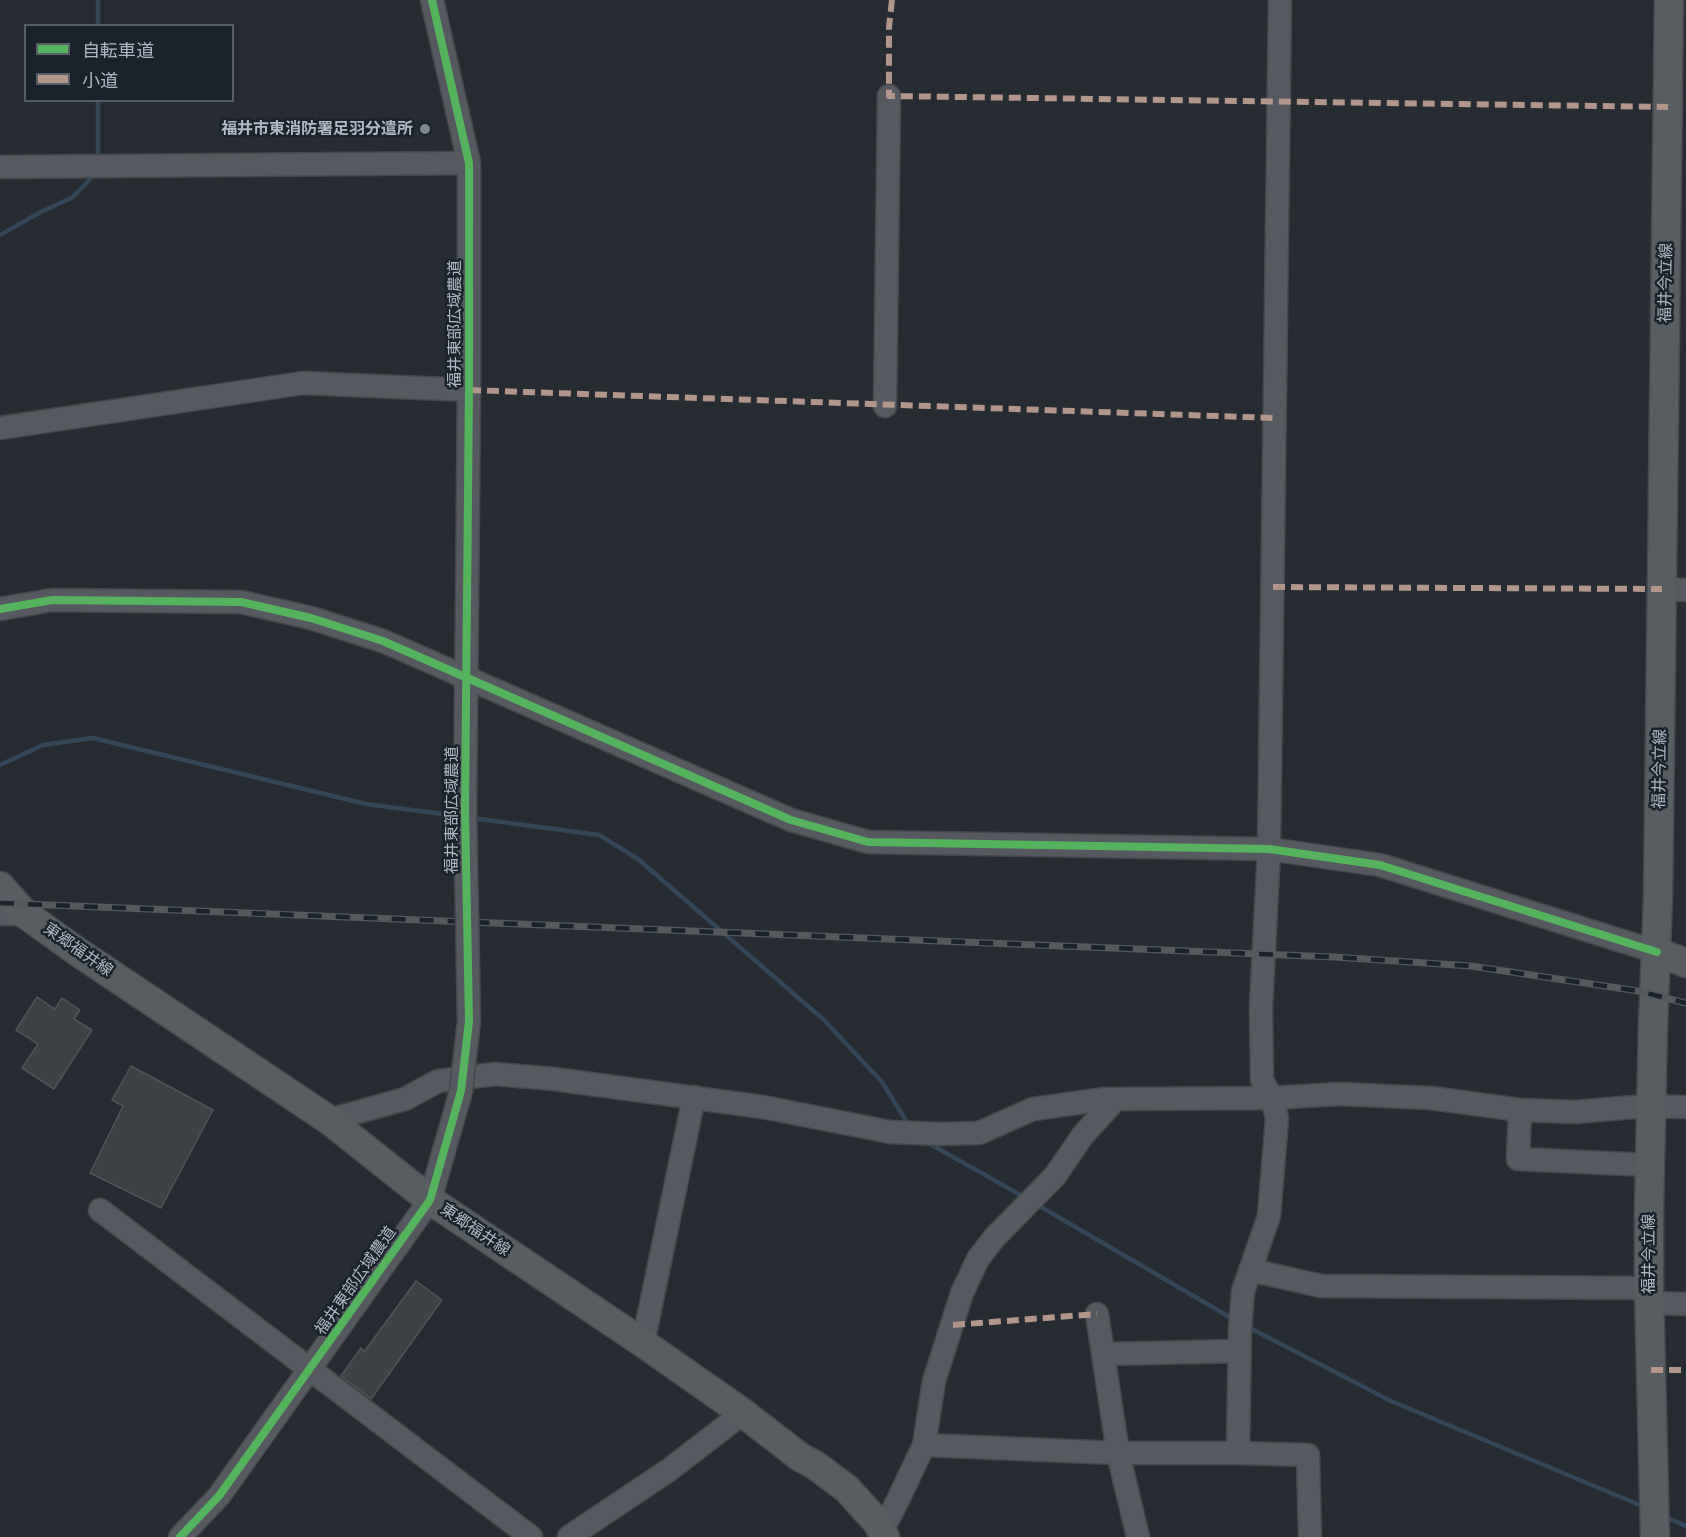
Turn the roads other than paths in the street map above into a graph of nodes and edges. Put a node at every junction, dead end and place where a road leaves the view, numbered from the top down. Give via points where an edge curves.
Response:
1 (432, 0) edge
2 (1280, 0) edge
3 (1669, 0) edge
4 (889, 96) dead end
5 (1677, 107) edge
6 (469, 163) junction
7 (0, 167) edge
8 (469, 390) junction
9 (885, 406) dead end
10 (0, 428) edge
11 (1674, 590) edge
12 (0, 609) edge
13 (466, 678) junction
14 (1269, 849) junction
15 (0, 886) edge
16 (13, 914) edge
17 (1657, 952) junction
18 (1686, 963) edge
19 (694, 1097) junction
20 (1272, 1098) junction
21 (1116, 1099) junction
22 (1650, 1106) junction
23 (1686, 1107) edge
24 (1520, 1110) junction
25 (329, 1120) junction
26 (1650, 1166) junction
27 (430, 1200) junction
28 (100, 1210) dead end
29 (1250, 1270) junction
30 (1649, 1296) junction
31 (1686, 1304) edge
32 (1097, 1314) dead end
33 (1240, 1333) junction
34 (644, 1343) junction
35 (1104, 1354) junction
36 (310, 1370) junction
37 (742, 1413) junction
38 (924, 1445) junction
39 (1118, 1453) junction
40 (1238, 1453) junction
41 (883, 1534) edge
42 (180, 1537) edge
43 (531, 1537) edge
44 (569, 1537) edge
45 (1138, 1537) edge
46 (1310, 1537) edge
47 (1655, 1537) edge

1 - 6 street, 福井東部広域農道
2 - 14 street
3 - 5 main road, 福井今立線
4 - 9 street
5 - 11 main road, 福井今立線
6 - 7 street
6 - 8 street, 福井東部広域農道
8 - 10 street via 303,383
8 - 13 street, 福井東部広域農道
11 - 17 main road, 福井今立線
12 - 13 street via 52,600 241,602 311,618 383,641
13 - 14 street via 791,820 868,842
13 - 27 street, 福井東部広域農道, bridge via 470,1021 461,1091
14 - 17 street via 1380,865
14 - 20 street via 1261,1006 1262,1080
15 - 16 main road, 東郷福井線
16 - 25 main road, 東郷福井線 via 78,952
17 - 18 main road
17 - 22 main road, 福井今立線
19 - 21 street via 890,1132 939,1134 979,1133 1033,1109
19 - 25 street via 495,1074 438,1081 405,1099
19 - 34 street
20 - 21 street
20 - 24 street via 1338,1094 1431,1098
20 - 29 street via 1277,1118 1269,1216
21 - 38 street via 1083,1135 1055,1176 978,1259 962,1293 934,1381
22 - 23 street
22 - 24 street via 1575,1112
22 - 26 main road, 福井今立線
24 - 26 street via 1518,1159
25 - 27 main road, 東郷福井線
26 - 30 main road, 福井今立線
27 - 34 main road, 東郷福井線
27 - 36 street, 福井東部広域農道
28 - 36 street
29 - 30 street via 1321,1286
29 - 33 street via 1243,1291
30 - 31 street
30 - 47 main road, 福井今立線
32 - 35 street
33 - 35 street
33 - 40 street
34 - 37 main road, 東郷福井線
35 - 39 street
36 - 42 street, 福井東部広域農道 via 219,1496
36 - 43 street
37 - 41 main road, 東郷福井線 via 847,1489
37 - 44 street via 669,1470
38 - 39 street
38 - 41 street
39 - 40 street
39 - 45 street
40 - 46 street via 1308,1455

